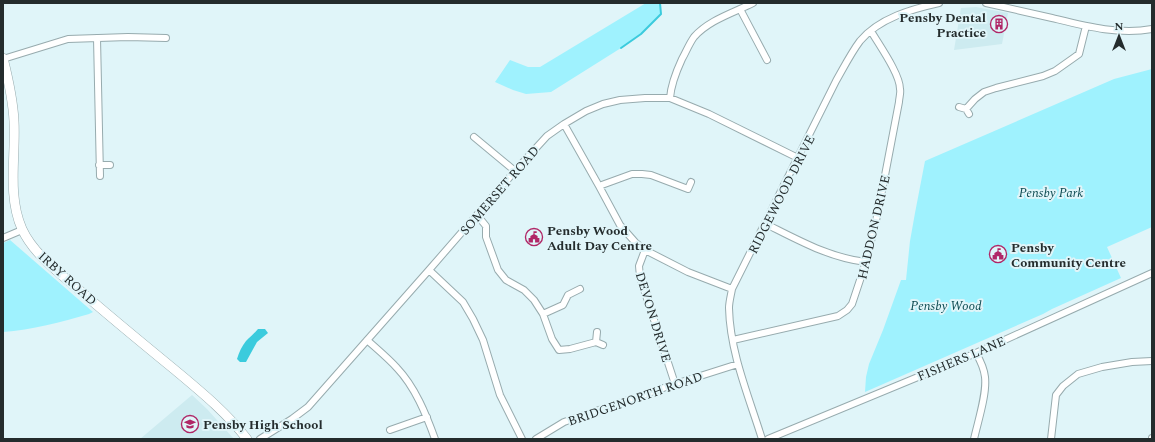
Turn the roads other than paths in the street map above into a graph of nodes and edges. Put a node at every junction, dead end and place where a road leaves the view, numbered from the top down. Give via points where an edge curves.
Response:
1 (753, 3) edge
2 (939, 3) edge
3 (986, 3) edge
4 (912, 6) edge
5 (740, 10) junction
6 (1086, 26) junction
7 (1152, 29) edge
8 (870, 31) junction
9 (97, 38) junction
10 (166, 38) dead end
11 (3, 58) edge
12 (767, 60) dead end
13 (670, 98) junction
14 (959, 107) dead end
15 (564, 124) junction
16 (474, 137) dead end
17 (798, 158) junction
18 (99, 165) junction
19 (110, 165) dead end
20 (515, 171) junction
21 (100, 176) dead end
22 (691, 182) dead end
23 (599, 186) junction
24 (477, 215) junction
25 (766, 224) junction
26 (22, 230) junction
27 (3, 238) edge
28 (644, 250) junction
29 (866, 262) junction
30 (429, 270) junction
31 (1152, 274) edge
32 (580, 289) dead end
33 (732, 289) junction
34 (543, 314) junction
35 (597, 332) dead end
36 (367, 340) junction
37 (733, 340) junction
38 (596, 342) junction
39 (603, 345) dead end
40 (976, 353) junction
41 (1152, 361) edge
42 (738, 364) junction
43 (675, 384) junction
44 (427, 417) junction
45 (390, 430) dead end
46 (781, 437) edge
47 (247, 439) edge
48 (260, 439) edge
49 (435, 439) edge
50 (522, 439) edge
51 (536, 439) edge
52 (762, 439) edge
53 (768, 439) edge
54 (974, 439) edge
55 (1051, 439) edge

1 - 5 street
2 - 4 street, RIDGEWOOD DRIVE
3 - 6 street
4 - 8 street, RIDGEWOOD DRIVE
5 - 12 street
5 - 13 street via 715,20 694,37 677,69
6 - 7 street via 1112,31 1138,32
6 - 14 street via 1079,54 1055,71 984,92 975,99 968,112
8 - 17 street, RIDGEWOOD DRIVE via 861,40 836,81
8 - 29 street, HADDON DRIVE via 896,74 900,89 878,212
9 - 10 street
9 - 11 street via 68,39
9 - 18 street
11 - 26 street, IRBY ROAD via 14,120 14,200
13 - 15 street, SOMERSET ROAD via 620,100 602,104
13 - 17 street, SOMERSET ROAD via 709,114
15 - 20 street, SOMERSET ROAD via 547,136
15 - 23 street
16 - 20 street
17 - 25 street, RIDGEWOOD DRIVE
18 - 19 street
18 - 21 street
20 - 24 street, SOMERSET ROAD
22 - 23 street via 688,189 651,175 632,174
23 - 28 street via 620,226
24 - 30 street, SOMERSET ROAD
24 - 34 street via 486,226 486,237 498,270 506,280 524,290
25 - 29 street via 828,253
25 - 33 street, RIDGEWOOD DRIVE
26 - 27 street
26 - 47 street, IRBY ROAD via 41,256 211,400
28 - 33 street via 688,272
28 - 43 street, DEVON DRIVE via 639,266 640,278
29 - 37 street, HADDON DRIVE via 852,304 838,316
30 - 36 street, SOMERSET ROAD
30 - 50 street via 463,302 473,319 484,340 500,395
31 - 40 street, FISHERS LANE
32 - 34 street via 568,295 563,305
33 - 37 street, RIDGEWOOD DRIVE via 729,306
34 - 38 street via 552,339 560,350
35 - 38 street
36 - 44 street via 397,367
36 - 48 street, SOMERSET ROAD via 308,407
37 - 42 street, RIDGEWOOD DRIVE
38 - 39 street
40 - 46 street, FISHERS LANE
40 - 54 street via 985,378
41 - 55 street via 1102,367 1078,374 1056,395
42 - 43 street, BRIDGENORTH ROAD
42 - 52 street, RIDGEWOOD DRIVE
43 - 51 street, BRIDGENORTH ROAD via 564,422
44 - 45 street
44 - 49 street
46 - 53 street, FISHERS LANE

